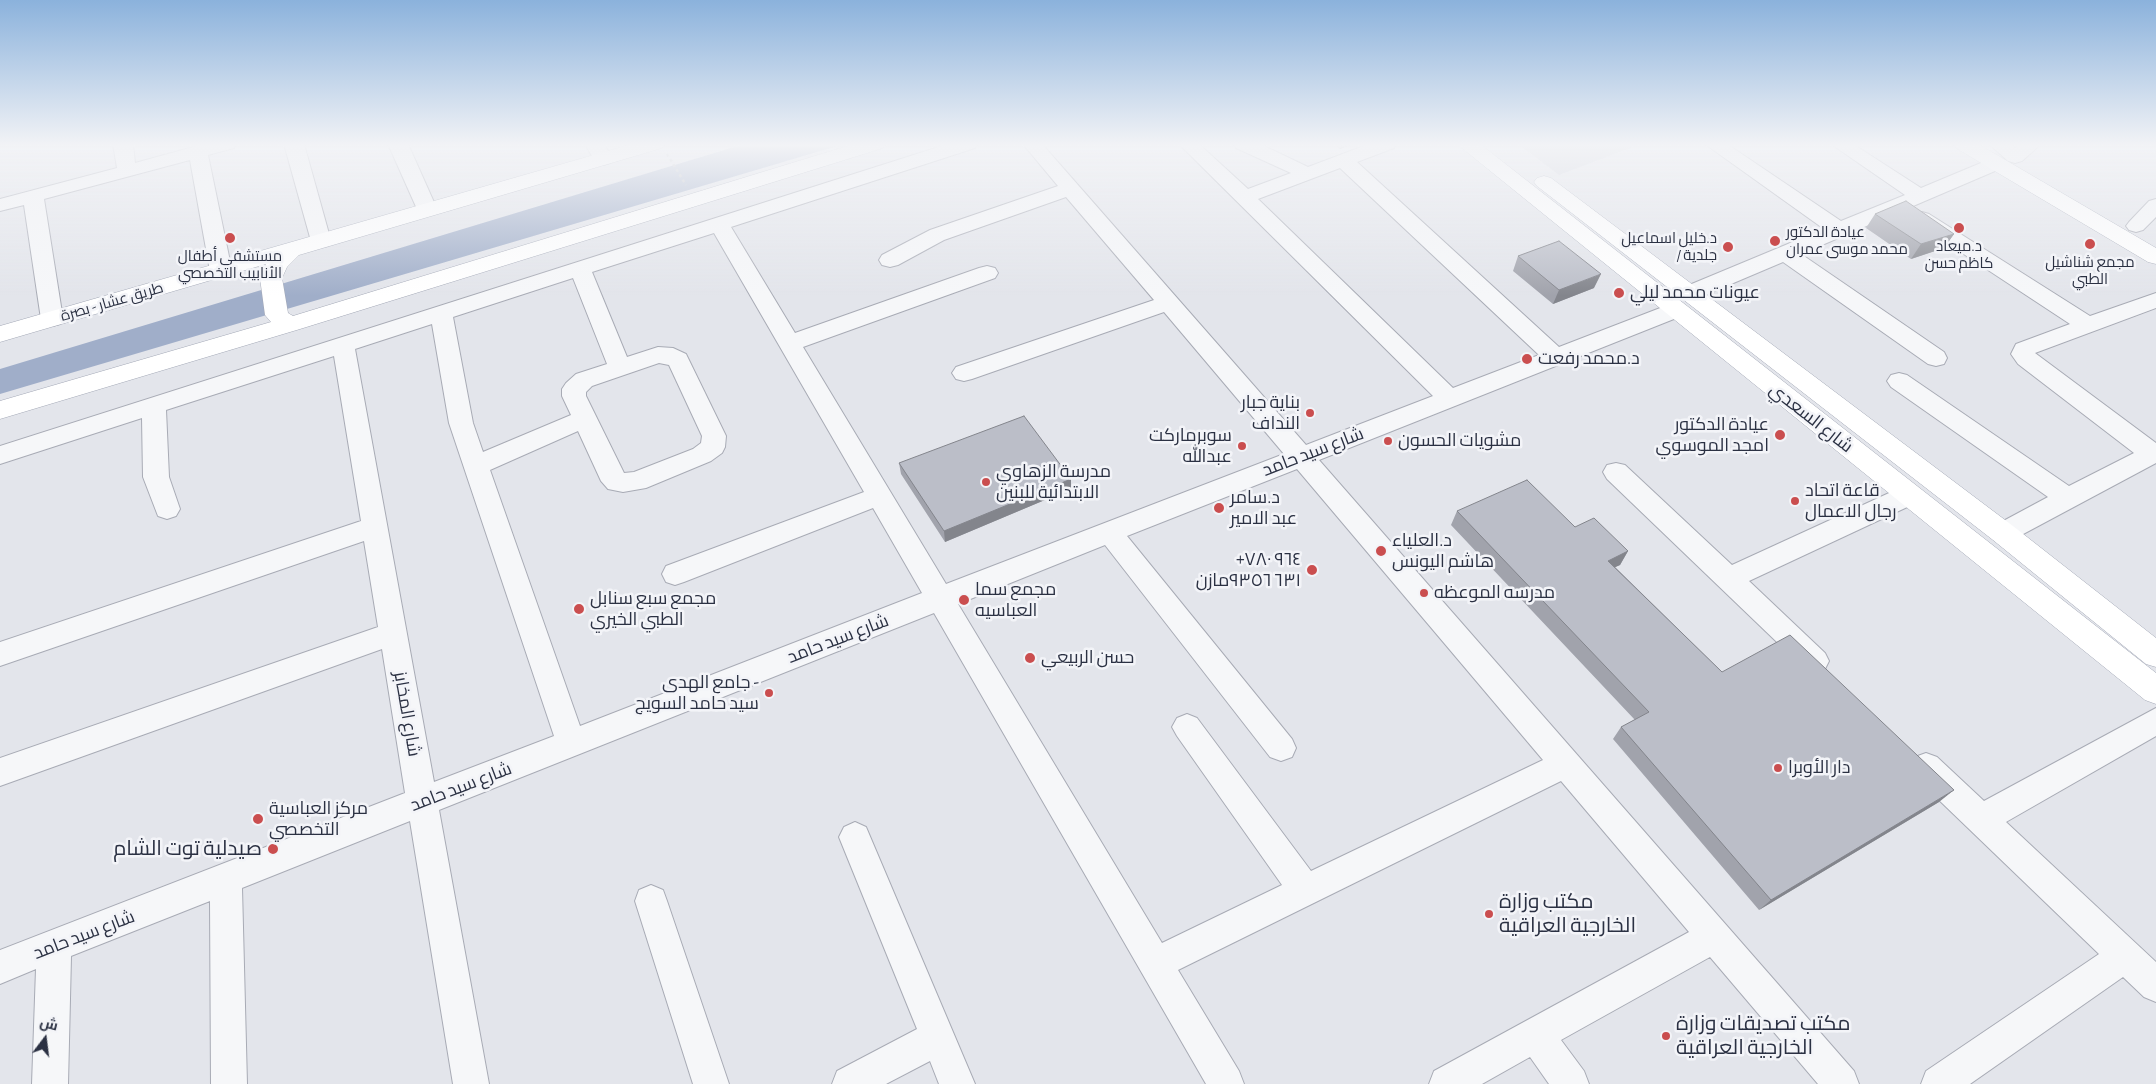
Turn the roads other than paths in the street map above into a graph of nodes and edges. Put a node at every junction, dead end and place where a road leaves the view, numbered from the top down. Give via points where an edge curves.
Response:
1 (38, 195) edge
2 (207, 195) edge
3 (309, 195) edge
4 (421, 195) edge
5 (470, 195) edge
6 (712, 195) edge
7 (813, 195) edge
8 (1053, 195) edge
9 (1075, 195) edge
10 (1243, 195) edge
11 (1252, 195) edge
12 (1380, 195) edge
13 (1536, 195) edge
14 (1555, 195) edge
15 (1788, 195) edge
16 (1903, 195) edge
17 (1919, 195) edge
18 (2061, 195) edge
19 (2081, 195) edge
20 (33, 196) junction
21 (1246, 197) junction
22 (1910, 200) junction
23 (0, 205) edge
24 (2156, 205) edge
25 (427, 209) junction
26 (720, 225) junction
27 (2136, 226) junction
28 (1840, 230) junction
29 (2156, 238) edge
30 (322, 241) junction
31 (290, 251) junction
32 (1785, 253) junction
33 (2156, 257) edge
34 (890, 260) dead end
35 (580, 270) junction
36 (222, 271) junction
37 (987, 272) dead end
38 (2156, 300) edge
39 (1683, 302) junction
40 (1168, 303) junction
41 (441, 314) junction
42 (52, 319) junction
43 (292, 324) junction
44 (2088, 325) junction
45 (0, 334) edge
46 (790, 343) junction
47 (343, 344) junction
48 (1556, 357) junction
49 (1936, 358) dead end
50 (620, 367) junction
51 (964, 373) dead end
52 (1899, 381) dead end
53 (1450, 399) junction
54 (154, 406) junction
55 (0, 410) edge
56 (584, 419) junction
57 (2154, 453) edge
58 (0, 455) edge
59 (1301, 457) junction
60 (475, 466) junction
61 (1616, 472) dead end
62 (1909, 495) junction
63 (880, 496) junction
64 (2069, 498) junction
65 (167, 509) dead end
66 (374, 527) junction
67 (1110, 532) junction
68 (2003, 533) junction
69 (675, 574) dead end
70 (1728, 579) junction
71 (940, 598) junction
72 (393, 633) junction
73 (0, 654) edge
74 (2156, 655) edge
75 (1837, 682) edge
76 (2156, 691) edge
77 (2156, 721) edge
78 (1187, 727) dead end
79 (571, 743) junction
80 (1281, 748) dead end
81 (1909, 750) edge
82 (1565, 764) junction
83 (0, 772) edge
84 (422, 802) junction
85 (1981, 819) junction
86 (855, 837) dead end
87 (226, 879) junction
88 (1305, 890) junction
89 (651, 901) dead end
90 (1714, 936) junction
91 (54, 946) junction
92 (2125, 956) junction
93 (1155, 964) junction
94 (0, 968) edge
95 (2156, 985) edge
96 (1535, 1035) junction
97 (938, 1037) junction
98 (50, 1084) edge
99 (230, 1084) edge
100 (471, 1084) edge
101 (711, 1084) edge
102 (850, 1084) edge
103 (957, 1084) edge
104 (1226, 1084) edge
105 (1447, 1084) edge
106 (1571, 1084) edge
107 (1841, 1084) edge
108 (1939, 1084) edge

1 - 20 street
2 - 36 street
3 - 30 street
4 - 25 street
5 - 25 main road, طريق عشار - بصرة
6 - 43 main road
7 - 26 street
8 - 34 street via 937,235
9 - 40 street
10 - 21 street
11 - 21 street
12 - 48 street
13 - 39 main road, شارع السعدي
14 - 39 main road, شارع السعدي
15 - 28 street
16 - 22 street
17 - 22 street, شارع سيد حامد
18 - 33 main road
19 - 27 main road
20 - 23 street
20 - 42 street
21 - 53 street
22 - 28 street, شارع سيد حامد
22 - 44 street
24 - 27 street
25 - 30 main road, طريق عشار - بصرة
26 - 35 street
26 - 46 street
27 - 29 main road
28 - 32 street, شارع سيد حامد
30 - 31 main road, طريق عشار - بصرة
31 - 36 main road, طريق عشار - بصرة
31 - 43 main road via 277,264 272,278 277,314
32 - 39 street, شارع سيد حامد
32 - 49 street
35 - 41 street
35 - 50 street
36 - 42 main road, طريق عشار - بصرة
37 - 46 street
38 - 44 street
39 - 48 street, شارع سيد حامد
39 - 62 main road, شارع السعدي
39 - 68 main road, شارع السعدي
40 - 51 street
40 - 59 street
41 - 47 street
41 - 60 street via 461,423
42 - 45 main road, طريق عشار - بصرة
43 - 55 main road
44 - 57 street via 2024,349 2022,354
46 - 63 street
47 - 54 street
47 - 66 street, شارع المخابز
48 - 53 street, شارع سيد حامد
50 - 56 street via 576,386 573,393
50 - 56 street via 658,355 673,356 678,360 714,436 713,447 702,456 623,484 612,479
52 - 64 street
53 - 59 street, شارع سيد حامد
54 - 58 street
54 - 65 street via 156,477
56 - 60 street
57 - 64 street
59 - 67 street, شارع سيد حامد
59 - 82 street
60 - 79 street
61 - 70 street
62 - 70 street
62 - 76 main road, شارع السعدي
63 - 69 street
63 - 71 street
64 - 68 street
66 - 72 street, شارع المخابز
66 - 73 street
67 - 71 street, شارع سيد حامد
67 - 80 street
68 - 74 main road, شارع السعدي
70 - 75 street
71 - 79 street, شارع سيد حامد
71 - 93 street
72 - 83 street
72 - 84 street, شارع المخابز
77 - 85 street
78 - 88 street
79 - 84 street, شارع سيد حامد
81 - 85 street
82 - 88 street
82 - 90 street
84 - 87 street, شارع سيد حامد
84 - 100 street, شارع المخابز
85 - 92 street
86 - 97 street
87 - 91 street, شارع سيد حامد
87 - 99 street
88 - 93 street
89 - 101 street
90 - 96 street
90 - 107 street
91 - 94 street, شارع سيد حامد
91 - 98 street
92 - 95 street
92 - 108 street
93 - 104 street
96 - 105 street
96 - 106 street
97 - 102 street
97 - 103 street

